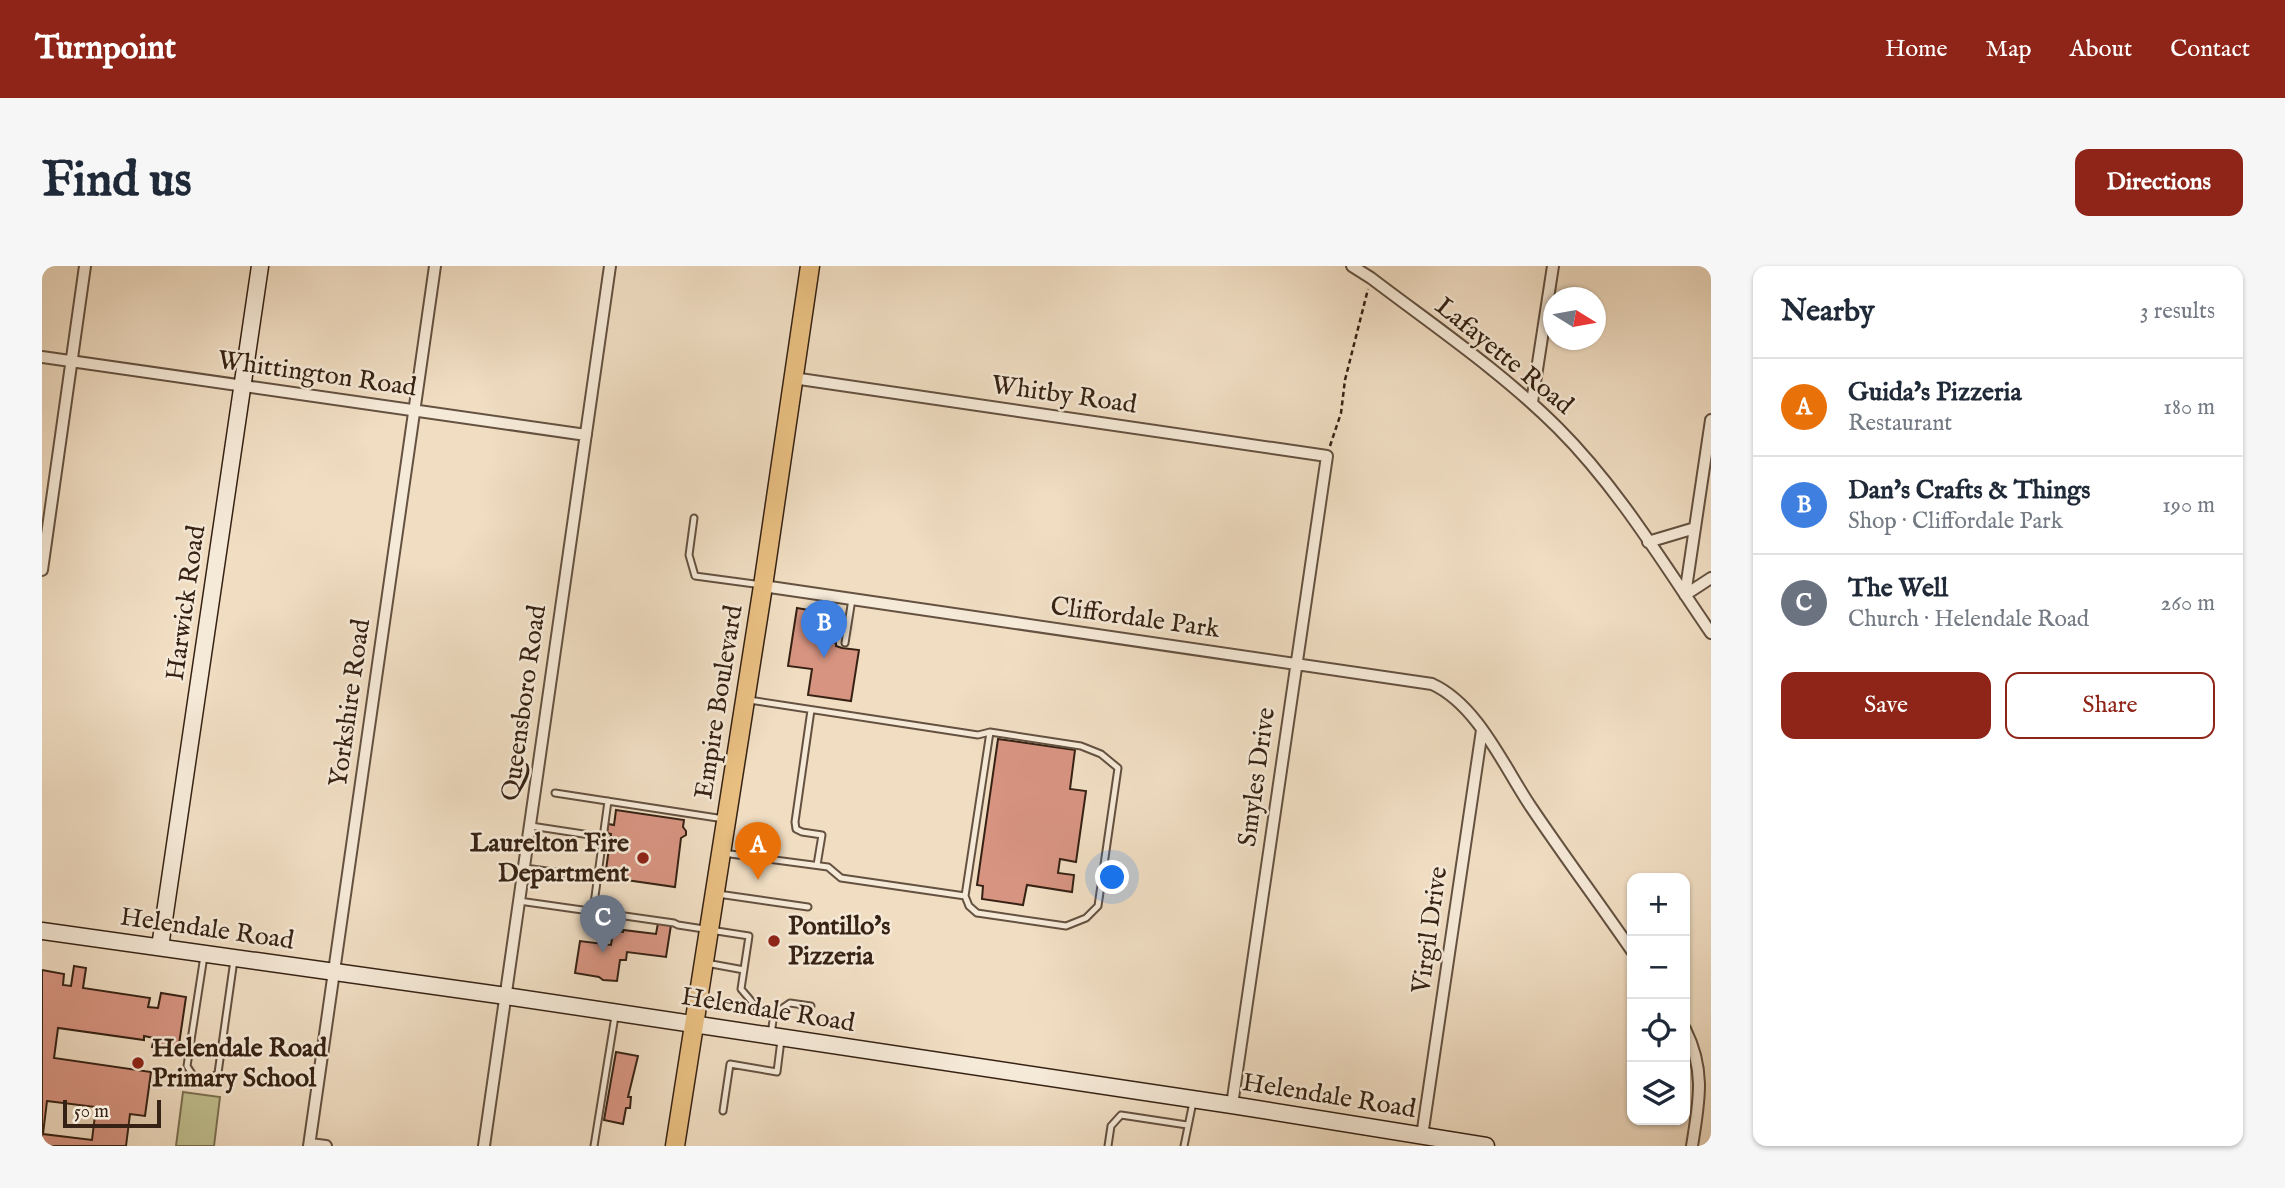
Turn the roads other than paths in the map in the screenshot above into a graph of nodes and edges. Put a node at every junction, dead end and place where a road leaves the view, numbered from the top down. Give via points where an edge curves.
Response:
1 (85, 266) edge
2 (260, 266) edge
3 (435, 266) edge
4 (610, 266) edge
5 (810, 266) edge
6 (1352, 266) edge
7 (1553, 266) edge
8 (1372, 272) edge
9 (42, 357) edge
10 (71, 361) junction
11 (793, 378) junction
12 (242, 386) junction
13 (1532, 402) junction
14 (415, 411) junction
15 (1711, 420) edge
16 (586, 435) junction
17 (1327, 456) joint
18 (694, 518) dead end
19 (1695, 528) junction
20 (1648, 542) junction
21 (42, 570) edge
22 (1711, 578) edge
23 (763, 586) junction
24 (1685, 595) junction
25 (852, 599) junction
26 (1711, 633) edge
27 (845, 643) dead end
28 (1297, 665) junction
29 (746, 700) junction
30 (811, 710) junction
31 (1482, 730) junction
32 (990, 732) junction
33 (555, 793) dead end
34 (608, 801) junction
35 (727, 819) junction
36 (530, 825) junction
37 (603, 837) junction
38 (722, 852) junction
39 (817, 866) junction
40 (524, 867) junction
41 (598, 878) junction
42 (715, 893) junction
43 (965, 896) junction
44 (519, 901) junction
45 (808, 907) dead end
46 (593, 912) junction
47 (710, 930) junction
48 (42, 931) edge
49 (1627, 944) edge
50 (160, 947) junction
51 (204, 953) junction
52 (234, 957) junction
53 (704, 963) junction
54 (744, 970) junction
55 (334, 971) junction
56 (506, 996) junction
57 (811, 1006) dead end
58 (615, 1012) junction
59 (774, 1014) junction
60 (695, 1024) junction
61 (776, 1037) junction
62 (1690, 1042) edge
63 (1194, 1099) junction
64 (1232, 1105) junction
65 (723, 1111) dead end
66 (1187, 1125) junction
67 (1422, 1136) junction
68 (310, 1145) edge
69 (326, 1146) edge
70 (484, 1146) edge
71 (594, 1146) edge
72 (675, 1146) edge
73 (1108, 1146) edge
74 (1184, 1146) edge
75 (1486, 1146) edge
76 (1692, 1146) edge

1 - 10 street
2 - 12 street, Harwick Road
3 - 14 street, Yorkshire Road
4 - 16 street, Queensboro Road
5 - 11 main road, Empire Boulevard
6 - 8 street, Lafayette Road
7 - 13 street
8 - 13 street, Lafayette Road
9 - 10 street, Whittington Road
10 - 12 street, Whittington Road
10 - 21 street
11 - 17 street, Whitby Road
11 - 23 main road, Empire Boulevard
12 - 14 street, Whittington Road
12 - 50 street, Harwick Road
13 - 20 street, Lafayette Road via 1596,469
14 - 16 street, Whittington Road
14 - 55 street, Yorkshire Road
15 - 19 street
16 - 36 street, Queensboro Road
17 - 28 street, Smyles Drive
18 - 23 lane via 689,555 695,576
19 - 20 street
19 - 24 street
20 - 24 street, Lafayette Road
22 - 24 street
23 - 25 street, Cliffordale Park
23 - 29 main road, Empire Boulevard
24 - 26 street, Lafayette Road
25 - 27 lane
25 - 28 street, Cliffordale Park
28 - 31 street, Cliffordale Park via 1432,684 1462,704
28 - 64 street, Smyles Drive
29 - 30 lane
29 - 35 main road, Empire Boulevard
30 - 32 lane via 978,735
30 - 39 lane via 794,822 802,832 822,835
31 - 49 street, Cliffordale Park
31 - 67 street, Virgil Drive
32 - 43 lane
32 - 43 lane via 1081,746 1118,768 1098,906 1086,918 1066,926 977,913
33 - 34 lane
34 - 35 lane
34 - 37 lane
35 - 38 main road, Empire Boulevard
36 - 37 lane
36 - 40 street, Queensboro Road
37 - 41 lane
38 - 39 lane
38 - 42 main road, Empire Boulevard
39 - 43 lane via 828,867 841,878
40 - 41 lane
40 - 44 street, Queensboro Road
41 - 46 lane
42 - 45 lane
42 - 47 main road, Empire Boulevard
44 - 46 lane
44 - 56 street, Queensboro Road
46 - 47 lane
47 - 53 main road, Empire Boulevard
47 - 54 lane via 749,936
48 - 50 street, Helendale Road
50 - 51 street, Helendale Road
51 - 52 street, Helendale Road
51 - 52 lane via 187,1066 196,1080 206,1083 218,1073
52 - 55 street, Helendale Road
53 - 54 lane
53 - 60 main road, Empire Boulevard
54 - 59 lane via 741,989 758,1009
55 - 56 street, Helendale Road
55 - 68 street, Yorkshire Road
56 - 58 street, Helendale Road
56 - 70 street, Queensboro Road
57 - 59 lane via 790,1003
58 - 60 street, Helendale Road
58 - 71 lane
59 - 61 lane
60 - 61 street, Helendale Road
60 - 72 main road, Empire Boulevard
61 - 63 street, Helendale Road
61 - 65 lane via 776,1072 730,1064
62 - 76 street via 1700,1080
63 - 64 street, Helendale Road
63 - 66 lane
64 - 67 street, Helendale Road
66 - 73 lane via 1121,1115 1111,1126
66 - 74 lane
67 - 75 street, Helendale Road
68 - 69 street

